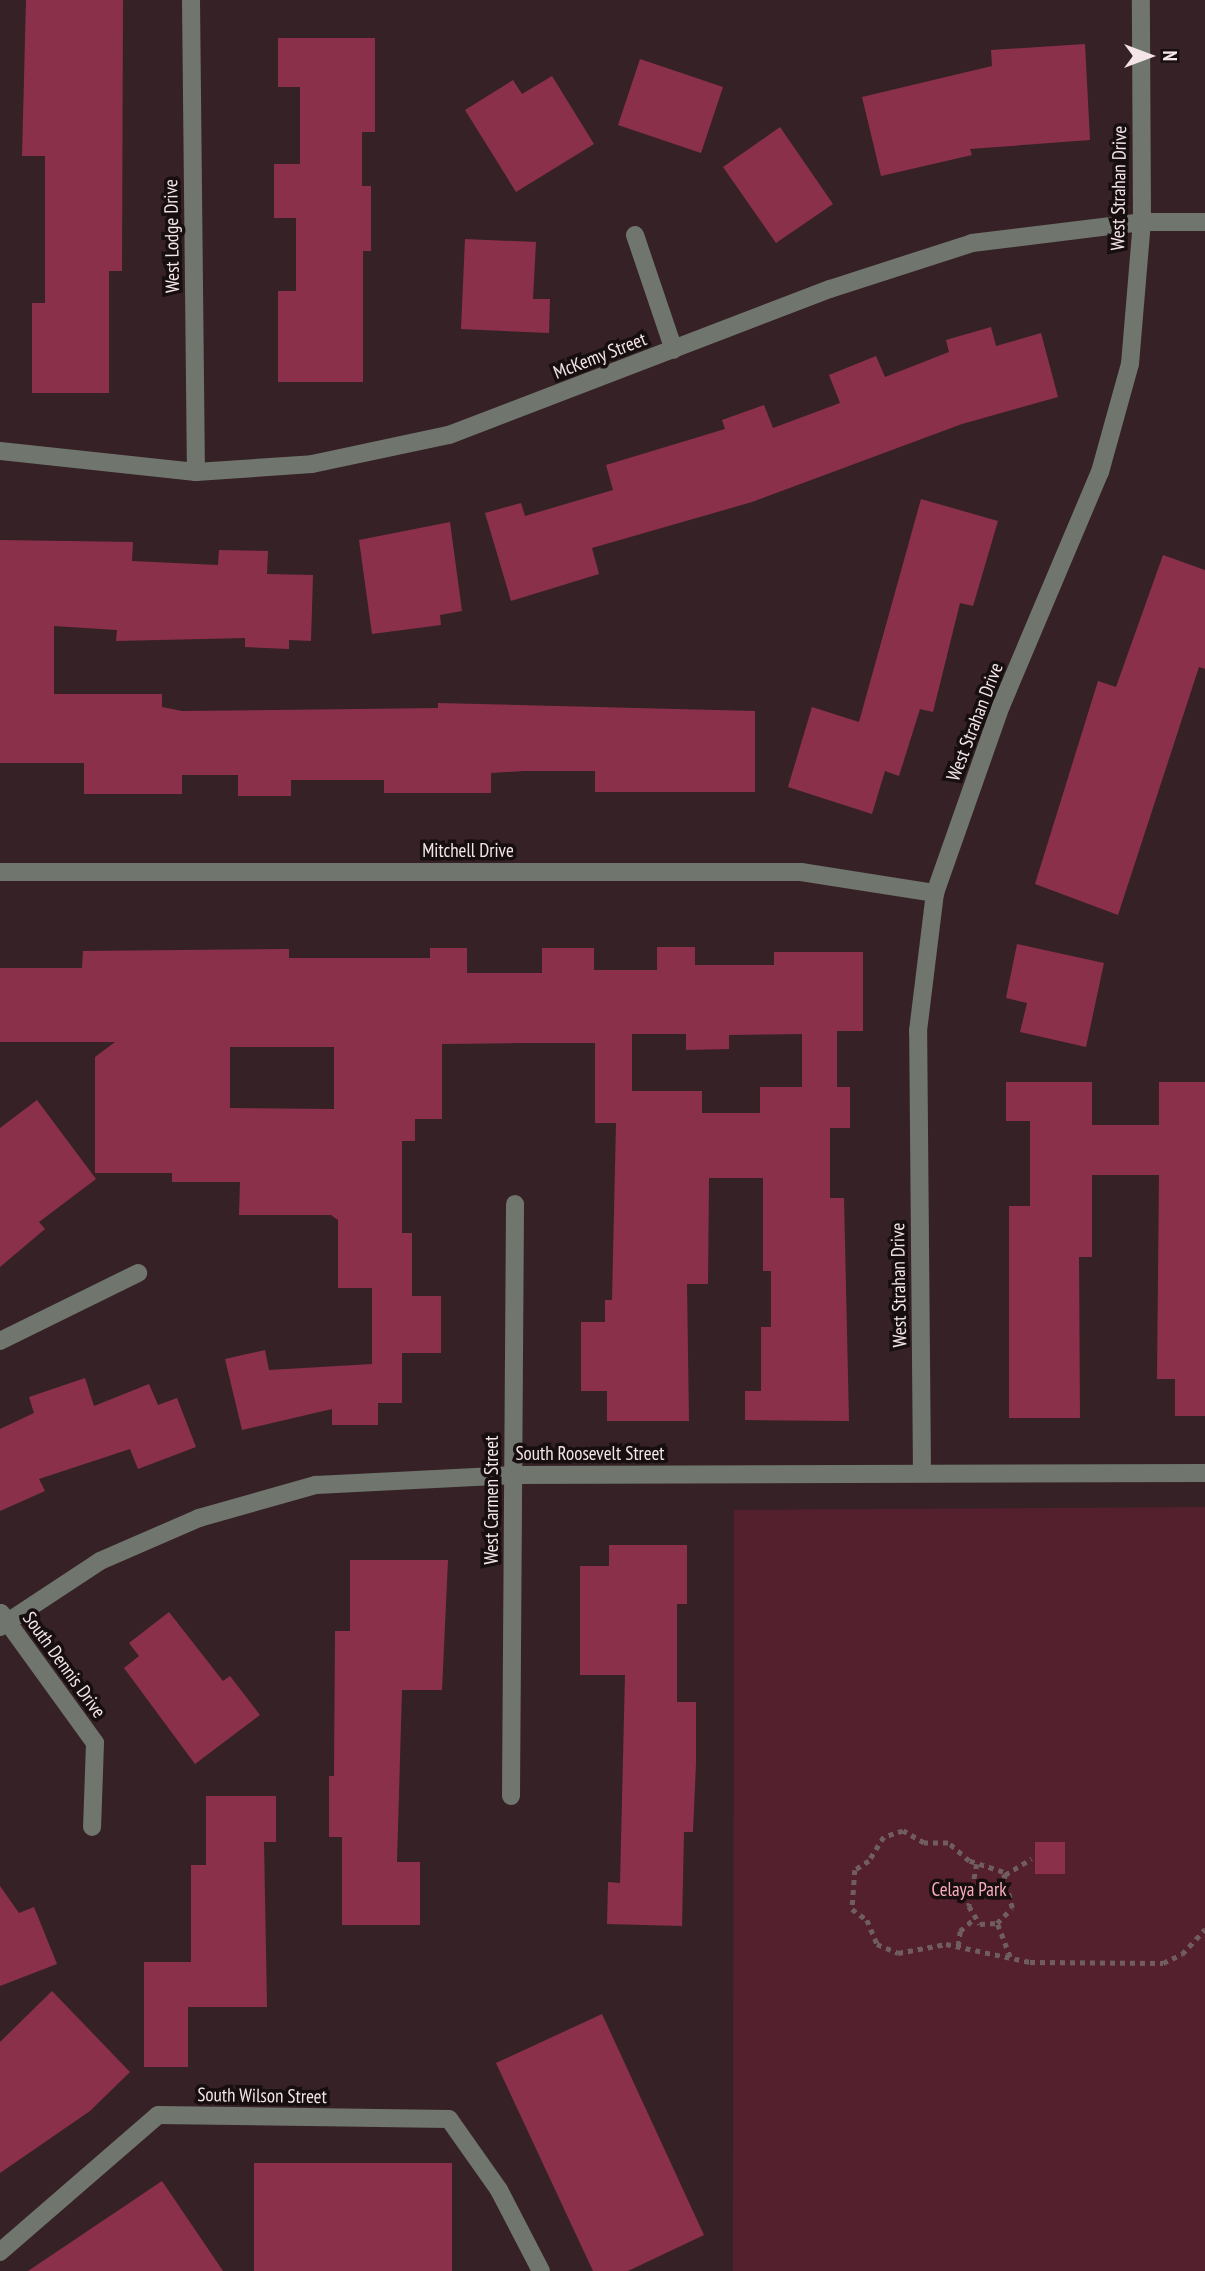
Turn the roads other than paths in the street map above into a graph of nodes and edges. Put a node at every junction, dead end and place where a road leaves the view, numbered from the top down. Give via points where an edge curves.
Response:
1 (191, 0) edge
2 (1141, 0) edge
3 (1142, 222) junction
4 (1205, 222) edge
5 (635, 235) dead end
6 (674, 350) junction
7 (0, 451) edge
8 (196, 472) junction
9 (0, 872) edge
10 (935, 893) junction
11 (515, 1204) dead end
12 (138, 1273) dead end
13 (0, 1342) edge
14 (922, 1473) junction
15 (1205, 1473) edge
16 (513, 1475) junction
17 (2, 1620) edge
18 (511, 1796) dead end
19 (92, 1828) dead end
20 (0, 2252) edge
21 (541, 2271) edge

1 - 8 street, West Lodge Drive
2 - 3 street, West Strahan Drive
3 - 4 street, McKemy Street
3 - 6 street, McKemy Street via 972,243
3 - 10 street, West Strahan Drive via 1130,364 1100,472 1001,706
5 - 6 street
6 - 8 street, McKemy Street via 449,435 312,464
7 - 8 street, McKemy Street
9 - 10 street, Mitchell Drive via 802,872
10 - 14 street, West Strahan Drive via 918,1031
11 - 16 street, West Carmen Street
12 - 13 street
14 - 15 street, South Roosevelt Street
14 - 16 street, South Roosevelt Street
16 - 17 street, South Roosevelt Street via 316,1485 258,1498 100,1561
16 - 18 street, West Carmen Street
17 - 19 street, South Dennis Drive via 95,1743
20 - 21 street, South Wilson Street via 26,2223 158,2115 449,2119 499,2190

